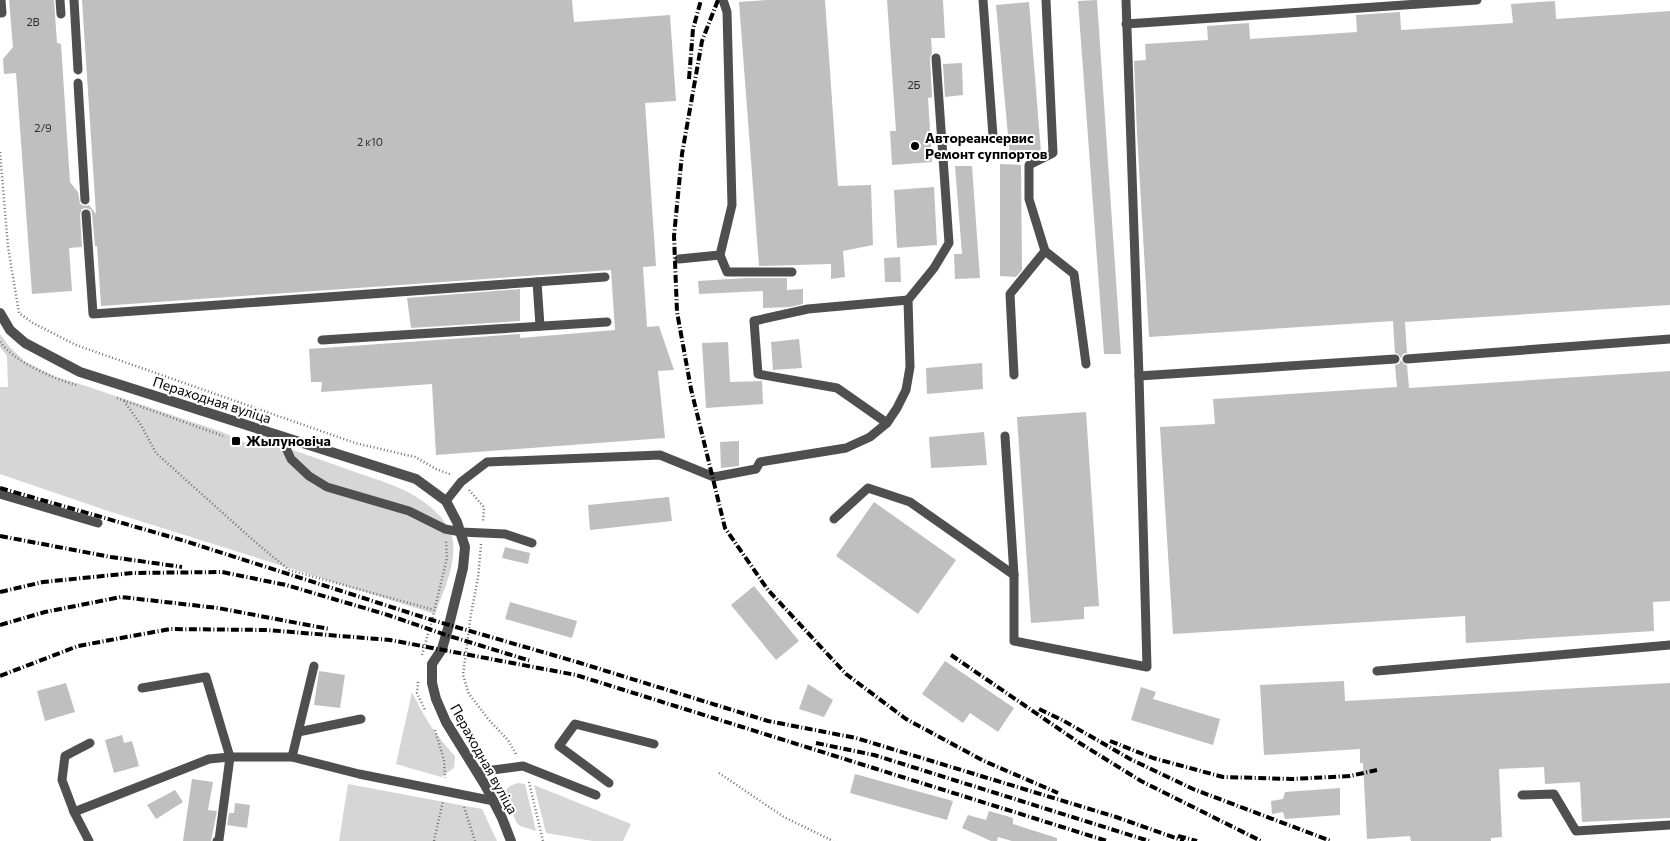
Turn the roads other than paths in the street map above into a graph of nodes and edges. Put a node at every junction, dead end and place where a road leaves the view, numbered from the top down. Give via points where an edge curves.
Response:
1 (1, 0) edge
2 (60, 0) edge
3 (74, 0) edge
4 (723, 0) edge
5 (983, 0) edge
6 (1046, 0) edge
7 (1126, 0) edge
8 (1477, 0) edge
9 (0, 13) edge
10 (61, 14) dead end
11 (1126, 24) junction
12 (936, 58) dead end
13 (78, 70) dead end
14 (78, 83) dead end
15 (993, 136) dead end
16 (85, 200) dead end
17 (86, 214) dead end
18 (1044, 250) junction
19 (720, 255) junction
20 (679, 259) dead end
21 (792, 272) dead end
22 (605, 277) dead end
23 (537, 282) junction
24 (908, 300) junction
25 (0, 313) edge
26 (607, 322) dead end
27 (540, 326) junction
28 (1670, 339) edge
29 (322, 340) dead end
30 (1395, 359) dead end
31 (1407, 359) dead end
32 (1086, 364) dead end
33 (1014, 376) dead end
34 (1139, 376) junction
35 (887, 423) junction
36 (1005, 436) dead end
37 (281, 437) junction
38 (0, 494) edge
39 (446, 501) junction
40 (834, 519) dead end
41 (98, 523) dead end
42 (461, 532) junction
43 (532, 543) dead end
44 (1014, 575) junction
45 (1670, 645) edge
46 (314, 666) dead end
47 (1377, 671) dead end
48 (142, 688) dead end
49 (361, 719) dead end
50 (298, 732) junction
51 (90, 743) dead end
52 (654, 744) dead end
53 (230, 757) junction
54 (292, 757) junction
55 (477, 772) junction
56 (609, 784) dead end
57 (596, 795) dead end
58 (1522, 795) dead end
59 (494, 801) junction
60 (74, 812) junction
61 (1670, 825) edge
62 (89, 841) edge
63 (217, 841) edge
64 (511, 841) edge

1 - 9 lane
2 - 10 lane
3 - 13 lane
4 - 19 lane via 727,12 732,206
5 - 15 lane
6 - 18 lane via 1052,153 1030,165 1029,199
7 - 11 lane
8 - 11 lane
11 - 34 lane
12 - 24 lane via 949,244
14 - 16 lane
17 - 23 lane via 93,314
18 - 32 lane via 1074,274
18 - 33 lane via 1010,294
19 - 20 lane
19 - 21 lane via 727,272
22 - 23 lane
23 - 27 lane
24 - 35 lane via 910,367 906,390
24 - 35 lane via 808,309 754,321 758,374 837,388
25 - 37 street, Пераходная вуліца via 10,330 25,343 80,372
26 - 27 lane
27 - 29 lane
28 - 31 lane
30 - 34 lane
34 - 44 lane via 1147,667 1014,642
35 - 39 lane via 870,437 846,448 760,462 756,469 714,477 660,455 487,462 461,482
36 - 44 lane
37 - 39 street, Пераходная вуліца via 416,479
37 - 42 lane via 290,459 326,487 409,511 445,529
38 - 41 lane
39 - 42 street, Пераходная вуліца
40 - 44 lane via 868,488 910,502
42 - 43 lane via 505,534
42 - 55 street, Пераходная вуліца via 465,547 463,568 442,649 432,664 432,683 446,722
45 - 47 lane
46 - 50 lane
48 - 53 lane via 206,677
49 - 50 lane
50 - 54 lane
51 - 60 lane via 65,756 62,780
52 - 56 lane via 575,724 559,746
53 - 54 lane
53 - 60 lane via 210,759
53 - 63 lane
54 - 59 lane
55 - 57 lane via 522,766
55 - 59 street, Пераходная вуліца
58 - 61 lane via 1554,794 1576,831
59 - 64 street, Пераходная вуліца
60 - 62 lane

